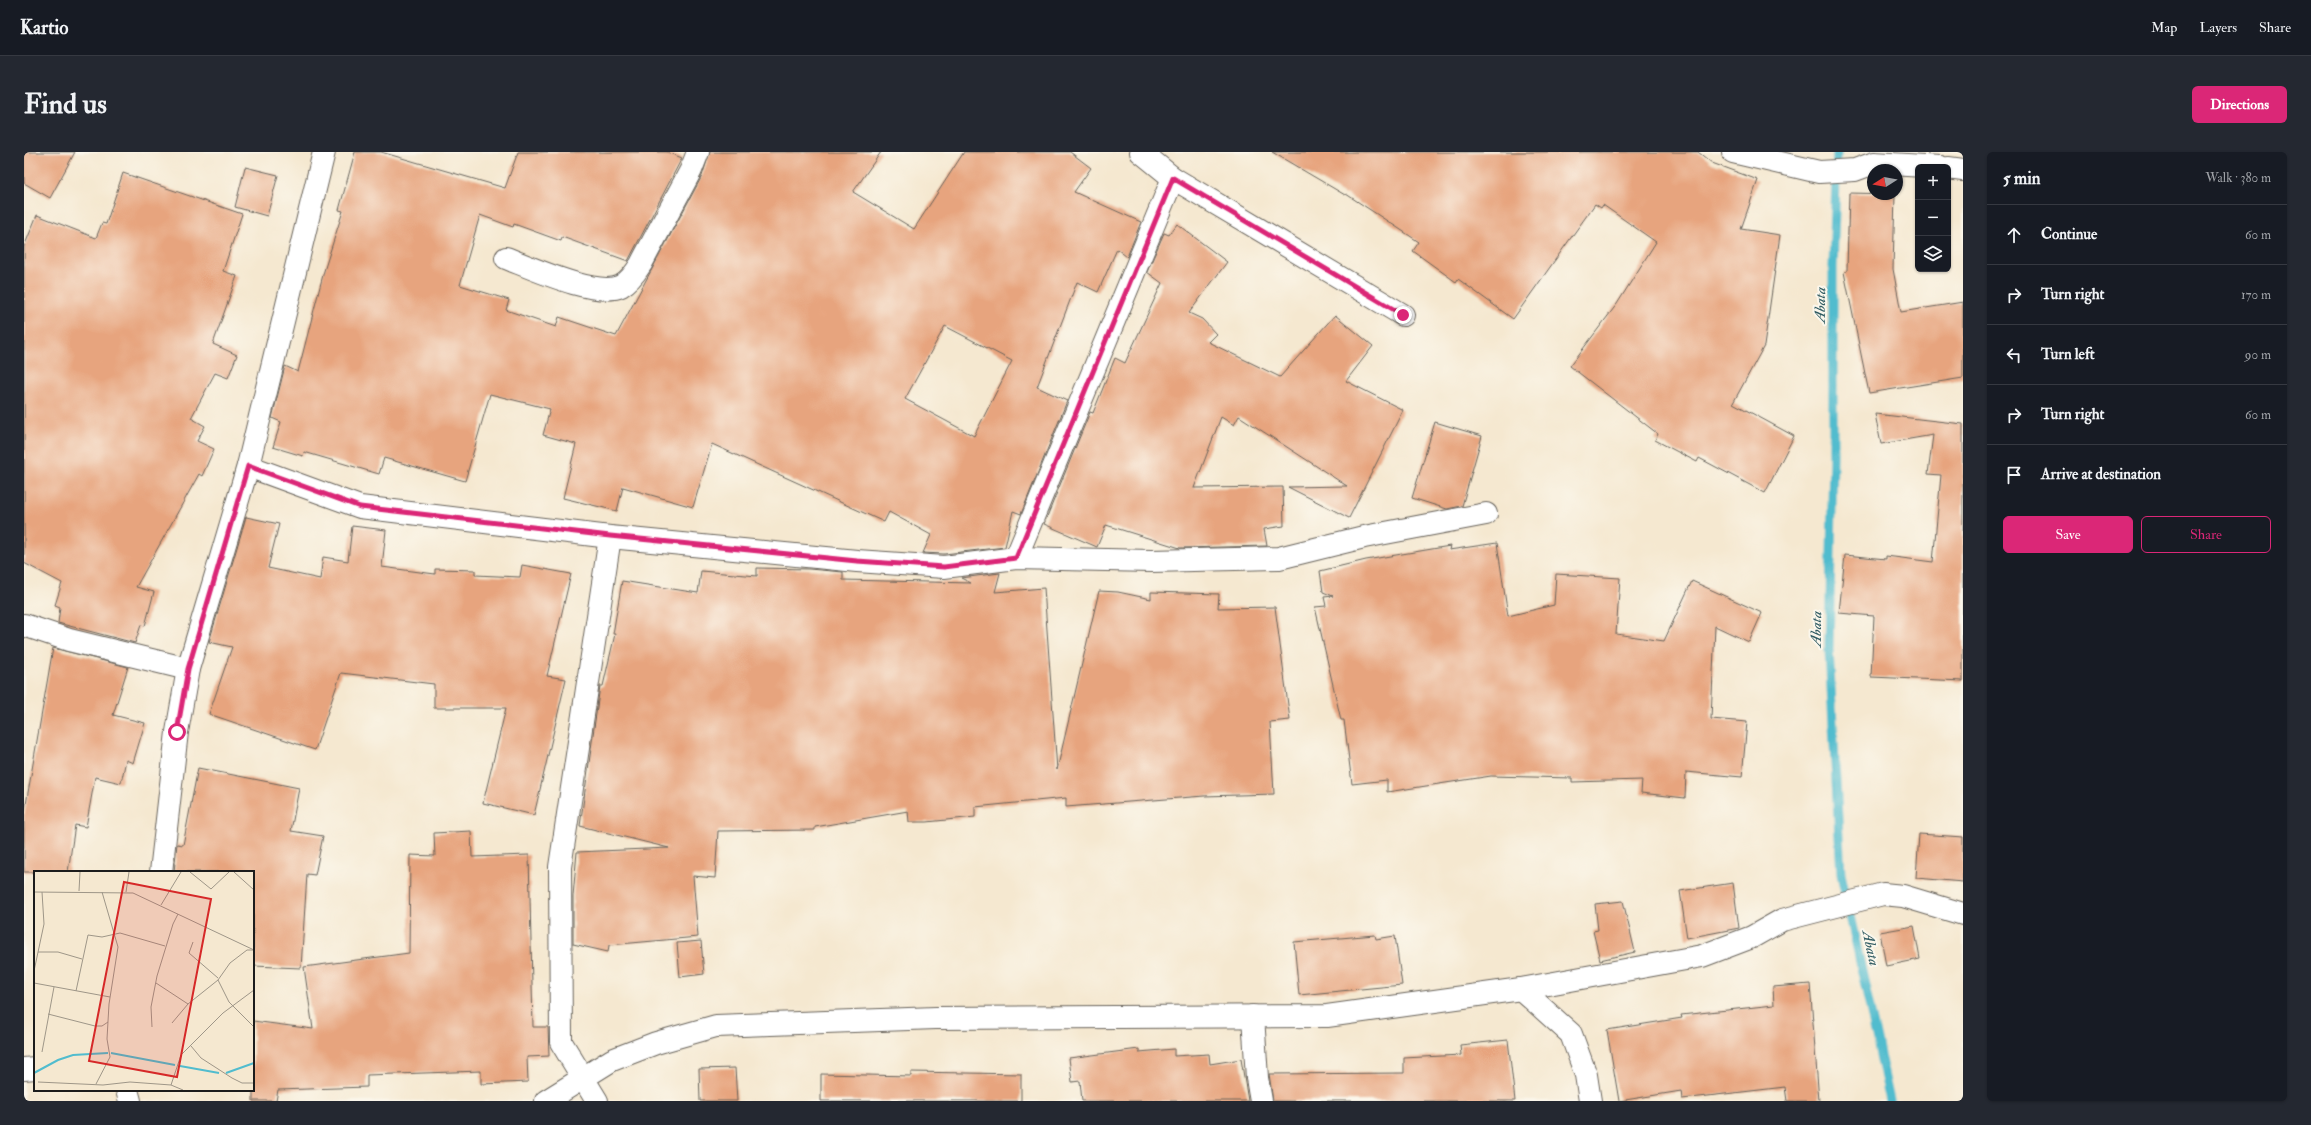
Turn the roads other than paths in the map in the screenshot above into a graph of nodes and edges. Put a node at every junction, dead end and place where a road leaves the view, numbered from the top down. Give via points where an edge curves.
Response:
1 (324, 152) edge
2 (698, 152) edge
3 (1141, 152) edge
4 (1733, 152) edge
5 (1915, 165) edge
6 (1951, 168) edge
7 (1963, 170) edge
8 (1173, 178) junction
9 (506, 258) dead end
10 (1403, 315) dead end
11 (248, 466) junction
12 (1486, 514) dead end
13 (610, 536) junction
14 (1016, 558) junction
15 (24, 625) edge
16 (188, 669) junction
17 (161, 871) edge
18 (1963, 914) edge
19 (1521, 989) junction
20 (1254, 1016) junction
21 (583, 1077) junction
22 (127, 1091) edge
23 (130, 1101) edge
24 (546, 1101) edge
25 (597, 1101) edge
26 (1261, 1101) edge
27 (1590, 1101) edge

1 - 11 street
2 - 9 street via 641,264 632,277 620,286 606,290 588,288
3 - 8 street
4 - 5 street via 1819,172 1855,170 1874,163
6 - 7 street
8 - 10 street
8 - 14 street
11 - 13 street via 360,507
11 - 16 street
12 - 14 street via 1364,537 1279,558 1151,561
13 - 14 street via 857,561 944,567
13 - 21 street via 560,867 561,1042
15 - 16 street via 69,640
16 - 17 street via 177,732
18 - 19 street via 1903,896 1883,894 1782,920 1752,937 1702,956
19 - 20 street via 1327,1016
19 - 27 street via 1570,1034 1586,1075
20 - 21 street via 936,1018 716,1026 656,1043 612,1060
20 - 26 street via 1257,1078
21 - 24 street
21 - 25 street
22 - 23 street

